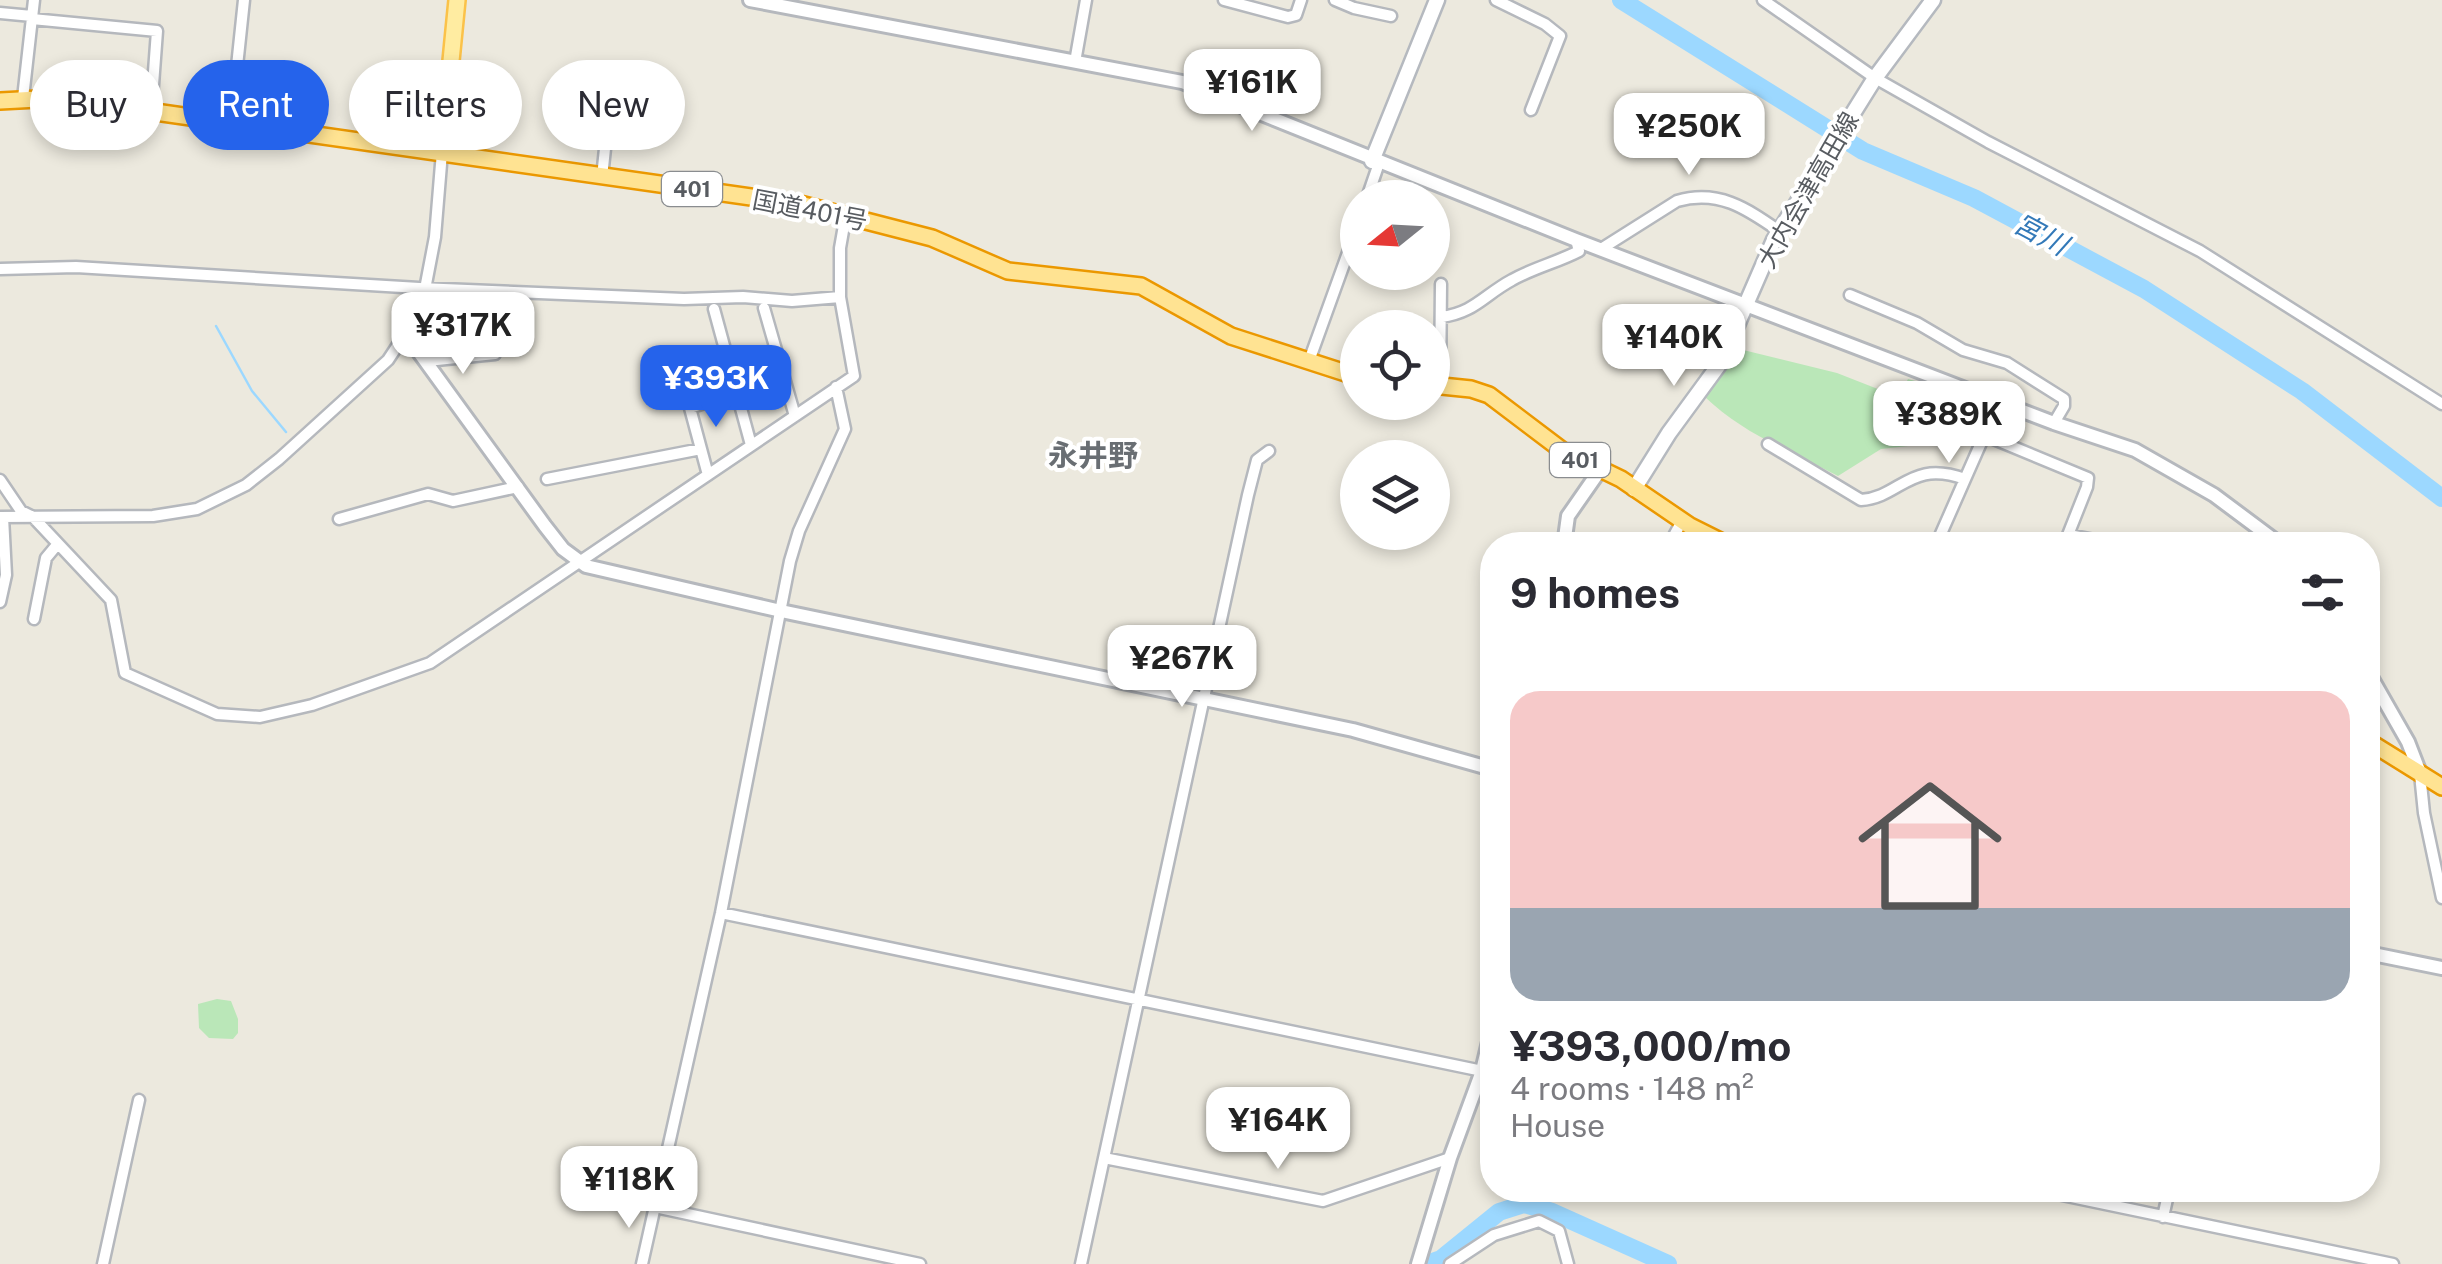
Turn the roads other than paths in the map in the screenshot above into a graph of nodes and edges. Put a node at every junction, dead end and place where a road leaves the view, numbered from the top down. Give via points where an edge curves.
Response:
1 (34, 0) edge
2 (244, 0) edge
3 (456, 0) edge
4 (750, 0) edge
5 (1086, 0) edge
6 (1224, 0) edge
7 (1301, 0) edge
8 (1335, 0) edge
9 (1437, 0) edge
10 (1496, 0) edge
11 (1763, 0) edge
12 (1933, 0) edge
13 (0, 12) edge
14 (1391, 16) dead end
15 (32, 18) junction
16 (155, 60) edge
17 (238, 60) edge
18 (1074, 62) junction
19 (1875, 78) junction
20 (23, 98) junction
21 (30, 98) edge
22 (0, 102) edge
23 (1530, 110) dead end
24 (329, 136) edge
25 (605, 150) edge
26 (442, 152) junction
27 (1376, 162) junction
28 (602, 177) junction
29 (1372, 180) edge
30 (846, 214) junction
31 (1780, 231) junction
32 (1576, 240) junction
33 (1601, 249) junction
34 (0, 269) edge
35 (1340, 274) edge
36 (428, 289) junction
37 (1850, 295) dead end
38 (840, 297) junction
39 (1745, 305) junction
40 (714, 308) dead end
41 (764, 308) dead end
42 (1450, 315) edge
43 (405, 333) junction
44 (495, 354) dead end
45 (427, 360) junction
46 (1309, 360) junction
47 (1340, 371) edge
48 (836, 388) junction
49 (1450, 388) edge
50 (736, 392) junction
51 (1999, 402) junction
52 (2442, 404) edge
53 (795, 416) junction
54 (2054, 423) junction
55 (1984, 435) junction
56 (1768, 444) dead end
57 (751, 445) junction
58 (701, 449) junction
59 (1269, 451) dead end
60 (1600, 470) junction
61 (708, 474) junction
62 (547, 479) dead end
63 (0, 480) edge
64 (1965, 480) junction
65 (518, 487) junction
66 (1634, 488) junction
67 (2, 517) edge
68 (33, 517) junction
69 (339, 519) dead end
70 (1682, 521) junction
71 (1566, 532) edge
72 (1676, 532) edge
73 (1703, 532) edge
74 (1942, 532) edge
75 (2070, 532) edge
76 (2265, 532) edge
77 (56, 546) junction
78 (578, 562) junction
79 (0, 602) edge
80 (781, 611) junction
81 (34, 619) dead end
82 (2380, 693) edge
83 (1204, 700) junction
84 (2380, 748) edge
85 (1480, 766) edge
86 (2420, 773) junction
87 (2442, 787) edge
88 (2442, 898) edge
89 (721, 912) junction
90 (2380, 955) edge
91 (2442, 968) edge
92 (1141, 998) junction
93 (1480, 1070) edge
94 (1480, 1090) edge
95 (139, 1100) dead end
96 (1104, 1158) junction
97 (1450, 1158) junction
98 (2094, 1202) edge
99 (2166, 1202) edge
100 (655, 1207) junction
101 (2163, 1217) junction
102 (103, 1264) edge
103 (642, 1264) edge
104 (920, 1264) edge
105 (1081, 1264) edge
106 (1418, 1264) edge
107 (1450, 1264) edge
108 (1568, 1264) edge
109 (2394, 1264) edge

1 - 15 street
2 - 17 street
3 - 26 main road
4 - 18 street
5 - 18 street
6 - 7 street via 1291,17
8 - 14 street
9 - 27 main road
10 - 23 street via 1560,36
11 - 19 street
12 - 19 main road, 大内会津高田線
13 - 15 street
15 - 16 street via 158,30
15 - 20 street
18 - 27 street via 1182,82
19 - 31 main road, 大内会津高田線
19 - 52 street via 2200,251
20 - 21 highway, 国道401号 / 401
20 - 22 highway, 国道401号 / 401
24 - 26 highway, 国道401号 / 401
25 - 28 street
26 - 28 highway, 国道401号 / 401
26 - 36 street
27 - 29 street
27 - 32 street
28 - 30 highway, 国道401号 / 401
30 - 38 street
30 - 46 highway, 国道401号 / 401 via 948,243 1008,270 1140,286 1231,336
31 - 33 street via 1730,200 1688,198
31 - 39 main road, 大内会津高田線
32 - 33 street
32 - 42 street via 1580,251 1516,278 1471,311
33 - 39 street
34 - 36 street via 111,269
35 - 46 street
36 - 38 street via 709,300
36 - 43 street
37 - 54 street via 1962,350 2017,368 2064,399
38 - 48 street via 854,376
39 - 51 street
39 - 66 main road, 大内会津高田線 via 1721,362
40 - 50 street
41 - 53 street
43 - 45 street
43 - 68 street via 388,360 279,458 218,500 152,516
44 - 45 street
45 - 65 street
46 - 47 highway, 国道401号 / 401
48 - 53 street
48 - 80 street via 846,429 800,531
49 - 60 highway, 401 via 1489,395
50 - 57 street
50 - 58 street via 690,408
51 - 54 street
51 - 55 street
53 - 57 street
54 - 76 street via 2158,461
55 - 64 street
55 - 75 street via 2088,478
56 - 64 street via 1861,500 1917,474
57 - 61 street
58 - 61 street
58 - 62 street
59 - 83 street via 1257,460
60 - 66 highway, 401
60 - 71 street via 1568,516
61 - 78 street
63 - 68 street
64 - 74 street
65 - 69 street via 454,502 428,494
65 - 78 street
66 - 70 highway, 401
67 - 68 street
67 - 79 street via 6,574
68 - 77 street
70 - 72 street
70 - 73 highway, 401
77 - 78 street via 111,600 125,673 217,714 260,717 430,662
77 - 81 street via 46,558
78 - 80 street
80 - 83 street
80 - 89 street
82 - 86 street
83 - 85 street via 1353,730
83 - 92 street
84 - 86 highway
86 - 87 highway
86 - 88 street
89 - 92 street
89 - 100 street
90 - 91 street
92 - 93 street
92 - 96 street
94 - 97 street
95 - 102 street
96 - 97 street via 1323,1201
96 - 105 street
97 - 106 street
98 - 101 street
99 - 101 street
100 - 103 street
100 - 104 street
101 - 109 street
107 - 108 street via 1494,1234 1539,1221 1559,1231

